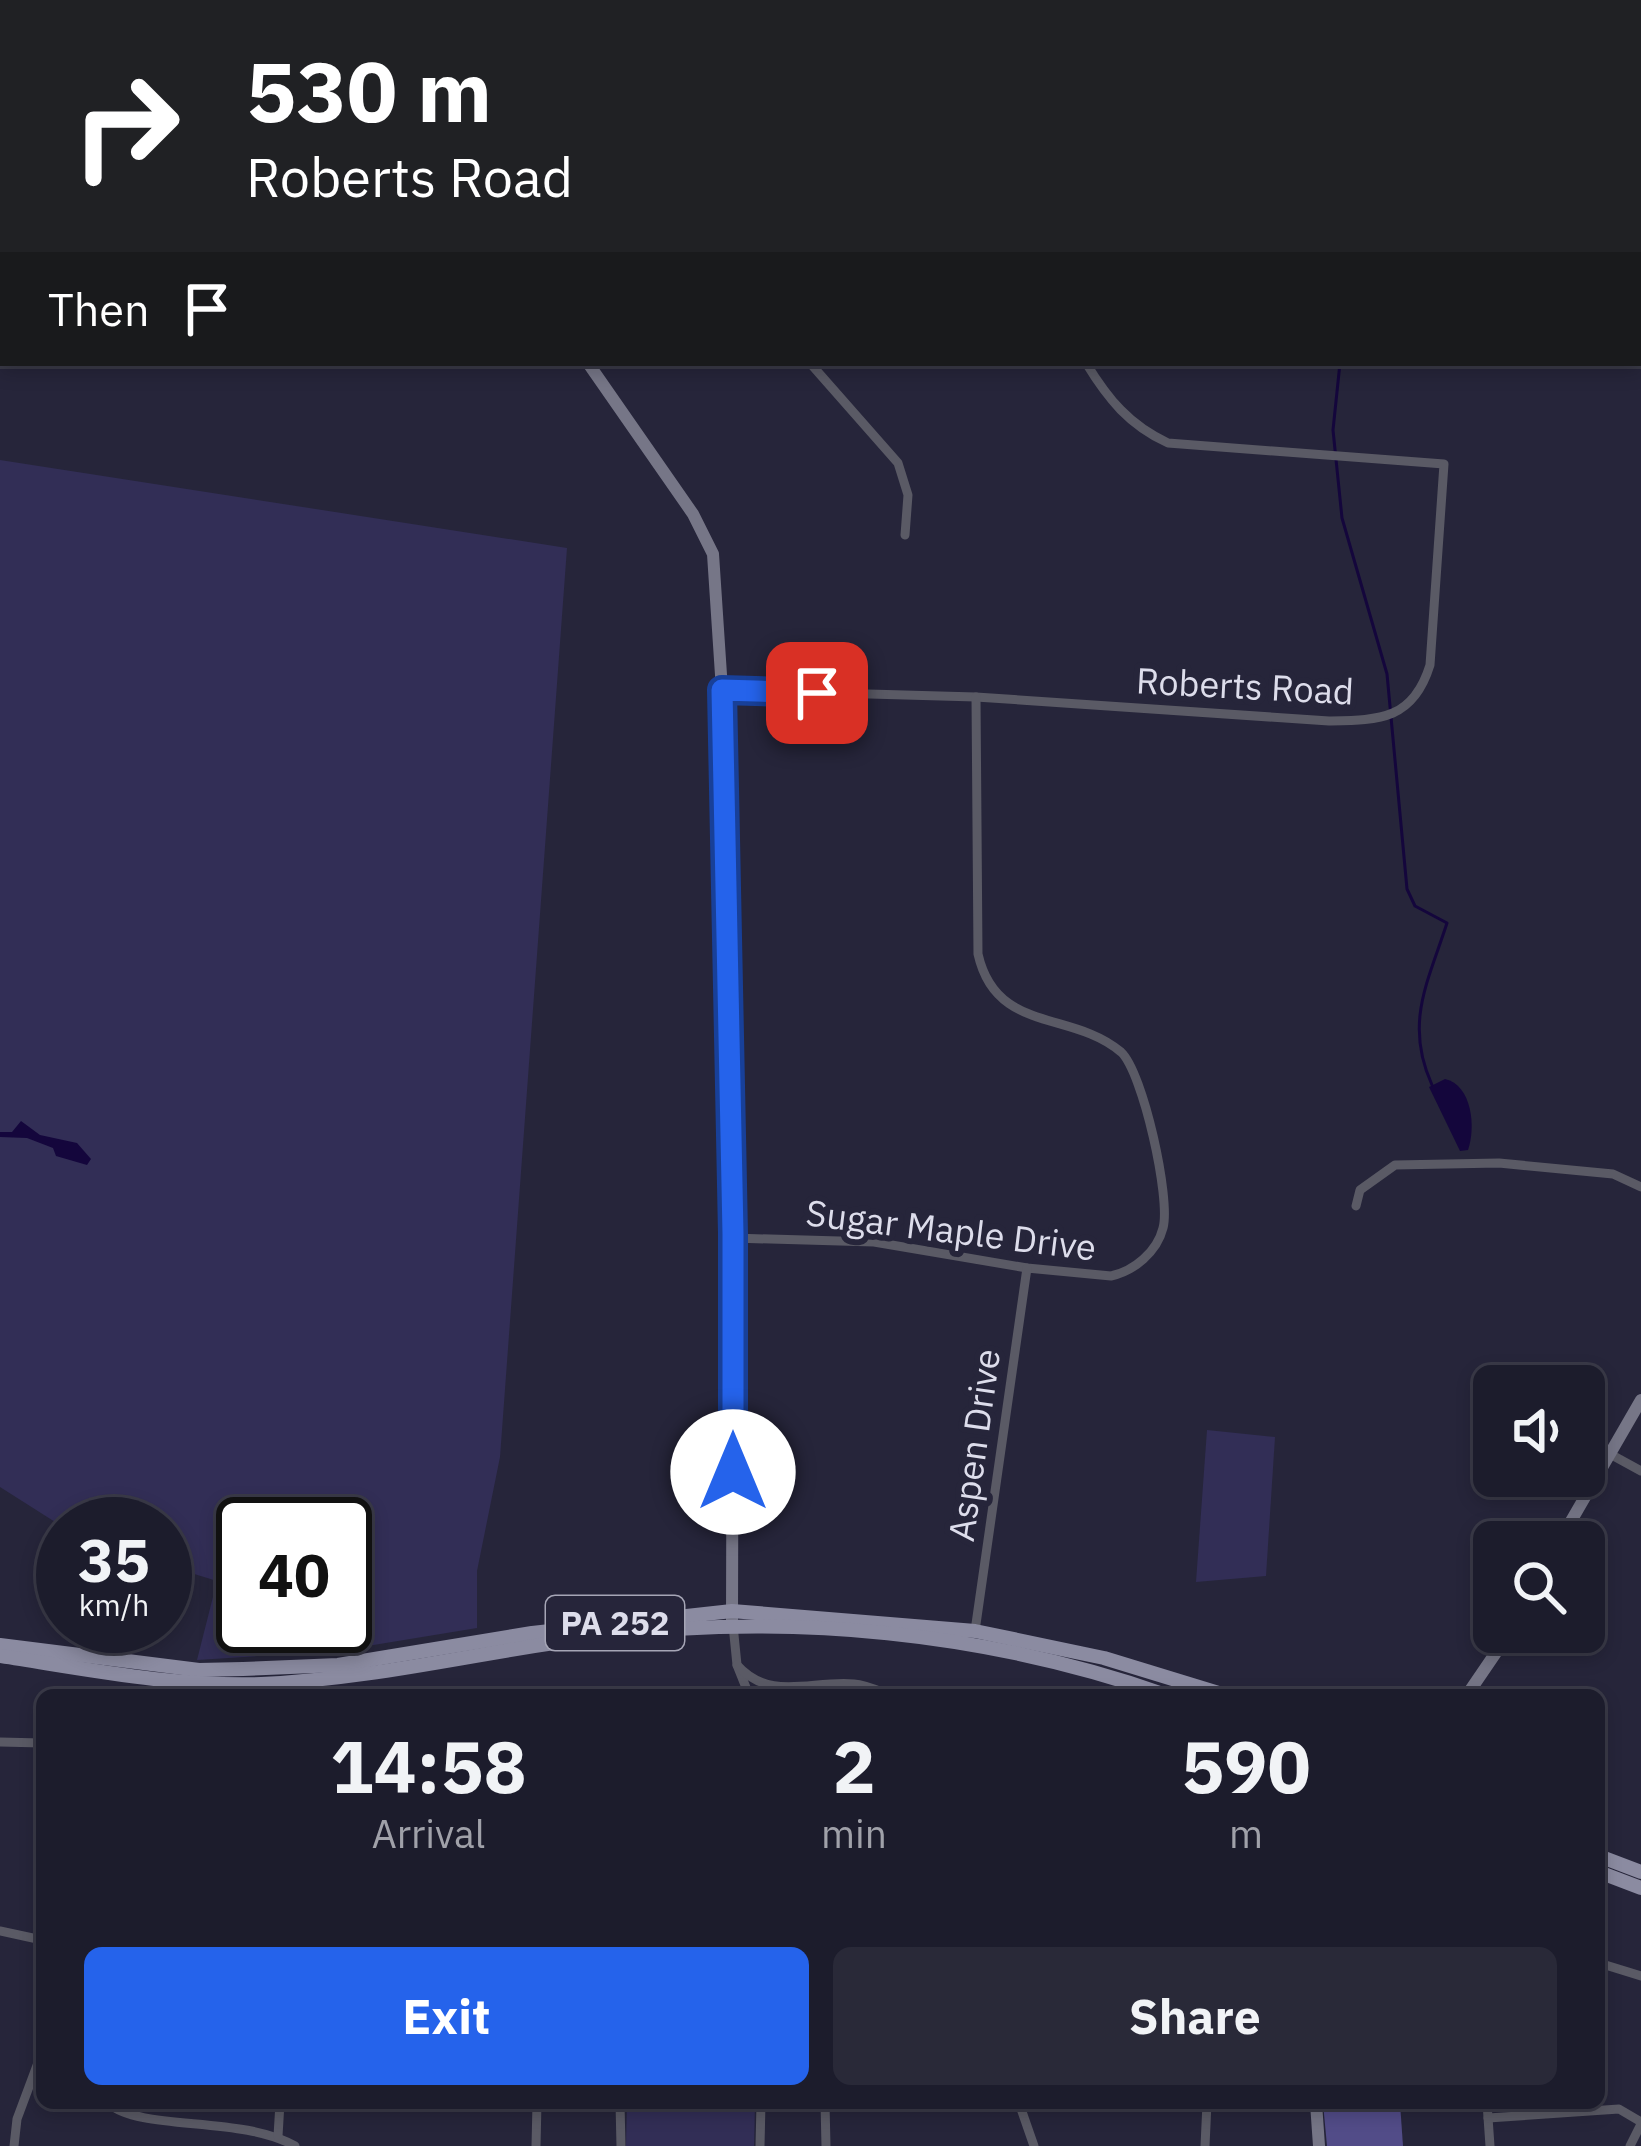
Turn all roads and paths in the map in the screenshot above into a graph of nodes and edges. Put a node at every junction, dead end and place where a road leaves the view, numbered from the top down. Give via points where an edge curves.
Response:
1 (590, 366) edge
2 (813, 366) edge
3 (1088, 366) edge
4 (904, 535) dead end
5 (722, 690) junction
6 (976, 697) junction
7 (1641, 1187) edge
8 (1356, 1206) dead end
9 (733, 1238) junction
10 (1027, 1268) junction
11 (1641, 1400) edge
12 (1610, 1454) junction
13 (1641, 1471) edge
14 (1571, 1521) edge
15 (732, 1618) junction
16 (975, 1630) junction
17 (0, 1645) edge
18 (1496, 1653) edge
19 (0, 1656) edge
20 (737, 1665) junction
21 (746, 1689) edge
22 (836, 1689) edge
23 (872, 1689) edge
24 (1149, 1689) edge
25 (1187, 1689) edge
26 (1471, 1689) edge
27 (0, 1742) edge
28 (36, 1743) edge
29 (1605, 1858) edge
30 (1641, 1872) edge
31 (1605, 1874) edge
32 (1641, 1888) edge
33 (0, 1931) edge
34 (36, 1939) edge
35 (1605, 1966) edge
36 (1641, 1976) edge
37 (36, 2077) edge
38 (116, 2109) edge
39 (280, 2109) edge
40 (537, 2109) edge
41 (620, 2109) edge
42 (761, 2109) edge
43 (825, 2109) edge
44 (1020, 2109) edge
45 (1207, 2109) edge
46 (1316, 2109) edge
47 (1487, 2109) edge
48 (1488, 2118) junction
49 (1641, 2123) edge
50 (278, 2136) junction
51 (14, 2146) edge
52 (296, 2146) edge
53 (536, 2146) edge
54 (621, 2146) edge
55 (760, 2146) edge
56 (826, 2146) edge
57 (1034, 2146) edge
58 (1205, 2146) edge
59 (1319, 2146) edge
60 (1490, 2146) edge
61 (1630, 2146) edge

1 - 5 street via 708,541
2 - 4 street via 898,463 908,495
3 - 6 street, Roberts Road via 1120,412 1168,443 1444,464 1424,686 1380,720
5 - 6 street, Roberts Road
5 - 9 street
6 - 10 street, Sugar Maple Drive via 982,969 1013,1008 1112,1046 1132,1064 1165,1202 1157,1240 1124,1273
7 - 8 street via 1613,1174 1498,1163 1395,1166 1360,1190
9 - 10 street, Sugar Maple Drive via 874,1242
9 - 15 street
10 - 16 street, Aspen Drive
11 - 12 street
12 - 13 street
12 - 14 street
15 - 16 main road, PA 252
15 - 17 main road, PA 252 via 532,1633 338,1664 243,1670
15 - 19 main road, PA 252 via 263,1684
15 - 20 street
15 - 24 main road, PA 252 via 982,1646
16 - 25 main road, PA 252 via 1104,1658
18 - 26 street
20 - 21 street
20 - 22 street via 779,1689
22 - 23 street
27 - 28 street
29 - 30 main road
31 - 32 main road
33 - 34 street
35 - 36 street
37 - 51 street
38 - 50 street
39 - 50 street
40 - 53 street
41 - 54 street
42 - 55 street
43 - 56 street
44 - 57 street
45 - 58 street
46 - 59 street
47 - 48 street
48 - 49 street via 1619,2109
48 - 60 street
49 - 61 street
50 - 52 street

